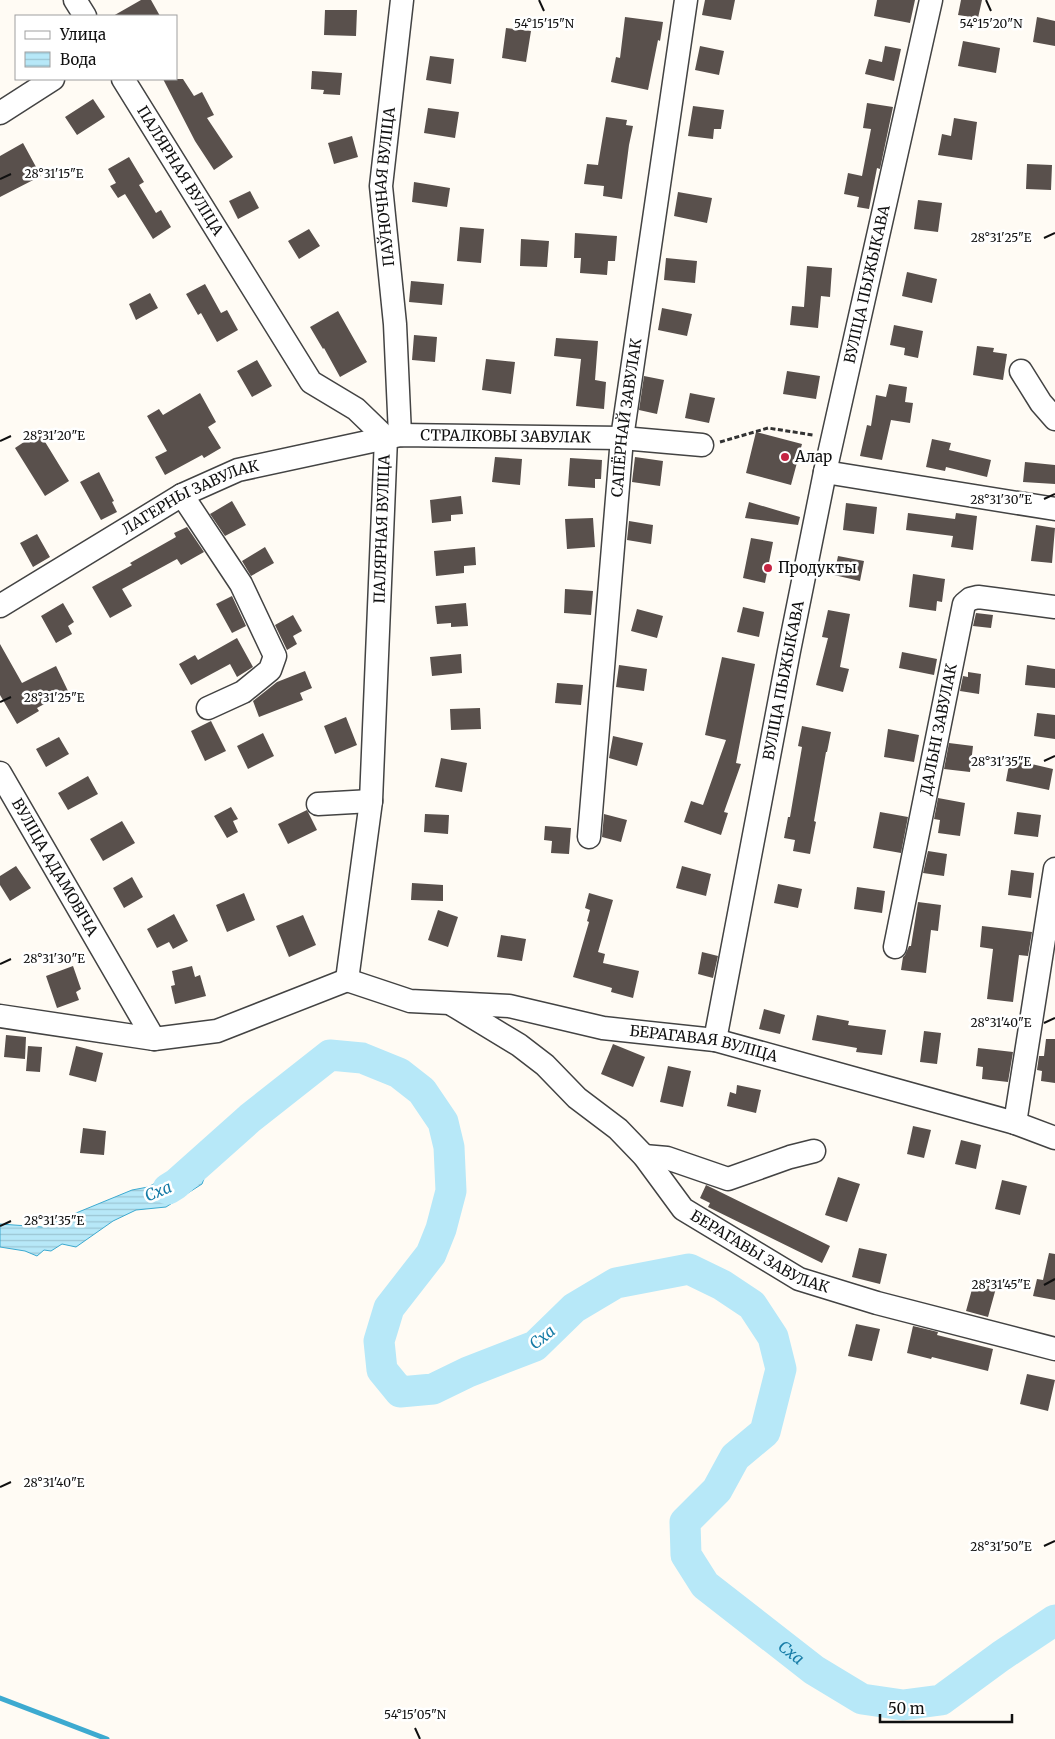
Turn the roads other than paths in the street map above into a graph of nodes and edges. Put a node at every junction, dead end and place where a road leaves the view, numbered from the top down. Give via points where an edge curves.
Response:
1 (75, 0) edge
2 (402, 0) edge
3 (686, 0) edge
4 (931, 0) edge
5 (83, 15) edge
6 (51, 80) edge
7 (124, 80) edge
8 (0, 113) edge
9 (1021, 371) dead end
10 (1055, 419) edge
11 (393, 437) junction
12 (622, 438) junction
13 (702, 445) road end
14 (825, 472) junction
15 (182, 495) junction
16 (1055, 509) edge
17 (0, 606) edge
18 (1055, 608) edge
19 (208, 708) dead end
20 (0, 773) edge
21 (371, 801) junction
22 (318, 804) dead end
23 (589, 837) dead end
24 (1055, 869) edge
25 (895, 947) dead end
26 (347, 980) junction
27 (450, 1004) junction
28 (0, 1016) edge
29 (154, 1040) junction
30 (715, 1040) junction
31 (1015, 1124) junction
32 (1055, 1138) edge
33 (814, 1151) dead end
34 (644, 1156) junction
35 (1055, 1350) edge

1 - 5 street
2 - 11 street, ПАЎНОЧНАЯ ВУЛІЦА via 382,186 395,324
3 - 12 street, САПЁРНАЙ ЗАВУЛАК
4 - 14 street, ВУЛІЦА ПЫЖЫКАВА
6 - 8 street
7 - 11 street, ПАЛЯРНАЯ ВУЛІЦА via 311,382 356,409
9 - 10 street
11 - 12 street, СТРАЛКОВЫ ЗАВУЛАК
11 - 15 street, ЛАГЕРНЫ ЗАВУЛАК via 238,470
11 - 21 street, ПАЛЯРНАЯ ВУЛІЦА
12 - 13 street, СТРАЛКОВЫ ЗАВУЛАК
12 - 23 street, САПЁРНАЙ ЗАВУЛАК
14 - 16 street
14 - 30 street, ВУЛІЦА ПЫЖЫКАВА
15 - 17 street, ЛАГЕРНЫ ЗАВУЛАК
15 - 19 street via 241,584 275,656 270,670 243,692
18 - 25 street, ДАЛЬНІ ЗАВУЛАК via 978,597 970,598 964,604
20 - 29 street, ВУЛІЦА АДАМОВІЧА
21 - 22 street
21 - 26 street, ПАЛЯРНАЯ ВУЛІЦА
24 - 31 street
26 - 27 street, БЕРАГАВАЯ ВУЛІЦА via 410,1001
26 - 29 street via 217,1031
27 - 30 street, БЕРАГАВАЯ ВУЛІЦА via 509,1006 604,1028
27 - 34 street, БЕРАГАВЫ ЗАВУЛАК via 519,1045 545,1065
28 - 29 street
30 - 31 street, БЕРАГАВАЯ ВУЛІЦА
31 - 32 street, БЕРАГАВАЯ ВУЛІЦА
33 - 34 street via 728,1179 667,1158
34 - 35 street, БЕРАГАВЫ ЗАВУЛАК via 683,1209 799,1279

